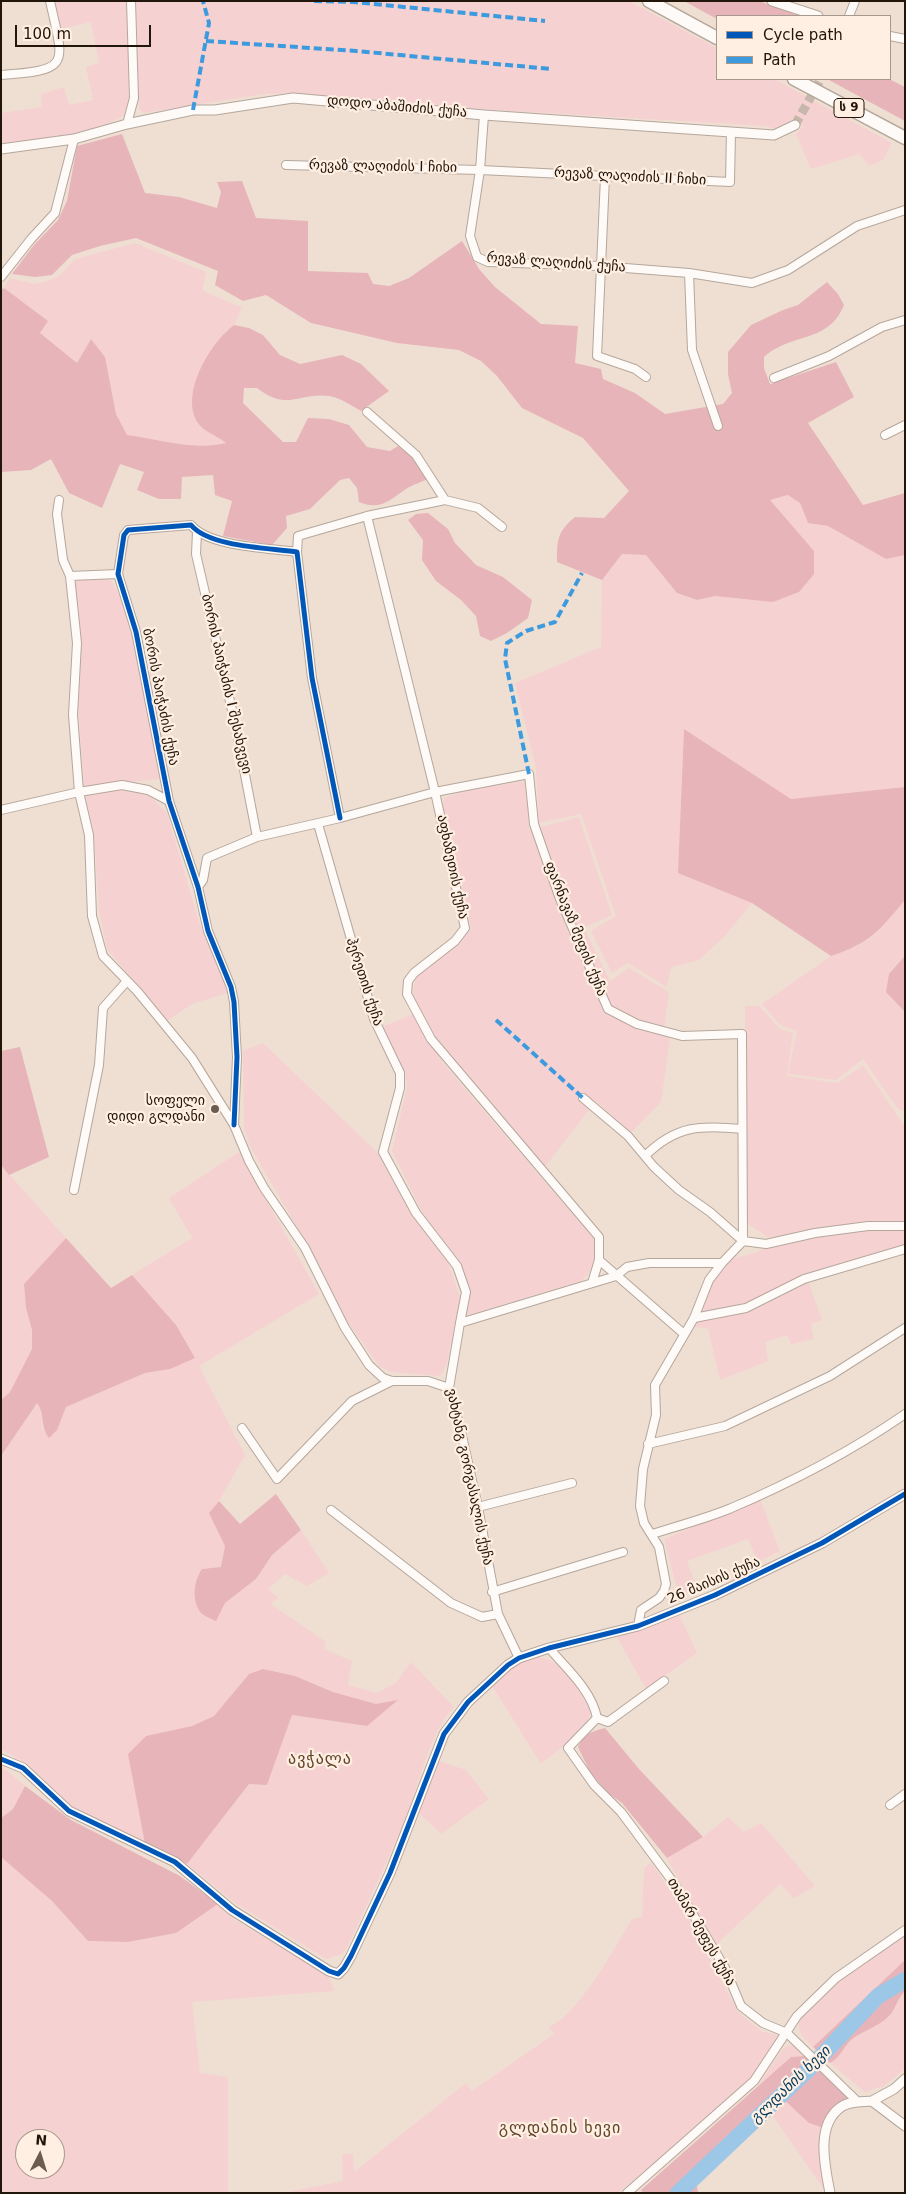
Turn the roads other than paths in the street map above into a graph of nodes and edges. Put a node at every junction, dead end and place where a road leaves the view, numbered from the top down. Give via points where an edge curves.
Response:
1 (50, 1) edge
2 (131, 1) edge
3 (649, 1) edge
4 (772, 1) edge
5 (855, 1) edge
6 (815, 15) edge
7 (849, 15) edge
8 (891, 36) edge
9 (716, 37) edge
10 (905, 39) edge
11 (1, 75) edge
12 (796, 80) edge
13 (484, 115) junction
14 (127, 124) junction
15 (795, 125) tunnel mouth
16 (731, 132) junction
17 (905, 138) edge
18 (74, 139) junction
19 (1, 150) edge
20 (286, 165) dead end
21 (480, 170) junction
22 (605, 177) junction
23 (905, 210) edge
24 (600, 266) junction
25 (689, 273) junction
26 (1, 277) edge
27 (905, 320) edge
28 (646, 376) dead end
29 (774, 378) dead end
30 (367, 412) dead end
31 (905, 425) edge
32 (718, 426) dead end
33 (885, 435) dead end
34 (59, 500) dead end
35 (444, 500) junction
36 (367, 516) junction
37 (502, 527) dead end
38 (197, 532) junction
39 (296, 552) junction
40 (118, 574) junction
41 (70, 576) junction
42 (79, 792) junction
43 (435, 792) junction
44 (169, 801) junction
45 (1, 810) edge
46 (340, 818) junction
47 (318, 824) junction
48 (257, 837) junction
49 (198, 887) junction
50 (127, 981) junction
51 (583, 1098) dead end
52 (234, 1125) junction
53 (742, 1129) junction
54 (645, 1156) junction
55 (74, 1190) dead end
56 (905, 1226) edge
57 (743, 1241) junction
58 (905, 1249) edge
59 (599, 1260) junction
60 (722, 1263) junction
61 (616, 1276) junction
62 (592, 1283) junction
63 (694, 1318) junction
64 (460, 1323) junction
65 (905, 1328) edge
66 (684, 1334) junction
67 (392, 1381) junction
68 (449, 1388) junction
69 (905, 1414) edge
70 (242, 1428) dead end
71 (648, 1444) junction
72 (572, 1483) dead end
73 (905, 1494) edge
74 (478, 1507) junction
75 (332, 1510) dead end
76 (652, 1534) junction
77 (623, 1552) dead end
78 (492, 1592) junction
79 (498, 1614) junction
80 (638, 1626) junction
81 (550, 1648) junction
82 (519, 1658) junction
83 (664, 1681) dead end
84 (597, 1718) junction
85 (1, 1759) edge
86 (905, 1794) edge
87 (890, 1805) dead end
88 (905, 1930) edge
89 (787, 2033) junction
90 (905, 2079) edge
91 (872, 2101) junction
92 (858, 2102) junction
93 (905, 2126) edge
94 (627, 2193) edge
95 (830, 2193) edge

1 - 11 street via 61,49 59,59 50,69
2 - 14 street via 134,98
3 - 9 highway
4 - 6 street
5 - 7 street
8 - 10 street
12 - 17 highway, ს 9
13 - 14 street, დოდო აბაშიძის ქუჩა via 293,98 215,110 192,110
13 - 16 street, დოდო აბაშიძის ქუჩა
13 - 21 street, რევაზ ლაღიძის ქუჩა
14 - 18 street, დოდო აბაშიძის ქუჩა
15 - 16 street, დოდო აბაშიძის ქუჩა via 774,135
16 - 22 street, რევაზ ლაღიძის II ჩიხი via 730,182
18 - 19 street, დოდო აბაშიძის ქუჩა
18 - 26 street via 55,213
20 - 21 street, რევაზ ლაღიძის I ჩიხი
21 - 22 street, რევაზ ლაღიძის II ჩიხი
21 - 24 street, რევაზ ლაღიძის ქუჩა via 470,236 477,257 488,262
22 - 24 street
23 - 25 street, რევაზ ლაღიძის ქუჩა via 857,226 788,270 752,283
24 - 25 street, რევაზ ლაღიძის ქუჩა
24 - 28 street via 597,356
25 - 32 street via 692,350
27 - 29 street via 882,327 829,356
30 - 35 street via 416,455
31 - 33 street
34 - 41 street via 63,560
35 - 36 street
35 - 37 street via 478,508
36 - 39 street via 298,536
36 - 43 street, აფხაზეთის ქუჩა
38 - 39 street, ბორის პაიჭაძის ქუჩა via 211,539
38 - 40 street, ბორის პაიჭაძის ქუჩა via 191,525 128,530 124,535
38 - 48 street, ბორის პაიჭაძის I შესახვევი via 196,554 237,732
39 - 46 street via 312,678
40 - 41 street
40 - 44 street, ბორის პაიჭაძის ქუჩა via 136,632
41 - 42 street via 77,643 73,715
42 - 44 street via 122,785 148,790
42 - 45 street
42 - 50 street via 89,835 92,916 103,956
43 - 46 street
43 - 53 street, ფარნავაზ მეფის ქუჩა via 529,774 534,824 560,899 608,1009 637,1024 682,1036 742,1034
43 - 59 street, აფხაზეთის ქუჩა via 465,928 455,941 414,973 408,981 407,994 431,1040 599,1237
44 - 49 street, ბორის პაიჭაძის ქუჩა
46 - 47 street
47 - 48 street
47 - 64 street, ჰერეთის ქუჩა via 374,1019 400,1072 400,1088 383,1152 416,1213 457,1266 466,1292
48 - 49 street via 208,858
49 - 52 street, ბორის პაიჭაძის ქუჩა via 208,932 234,1002 237,1057
50 - 52 street via 192,1058
50 - 55 street via 103,1008 99,1065
51 - 54 street via 628,1136
52 - 67 street via 253,1168 314,1264 345,1328 375,1372
53 - 54 street via 708,1126 679,1132 659,1142
53 - 57 street, ფარნავაზ მეფის ქუჩა
54 - 57 street via 679,1190
56 - 57 street via 868,1226 766,1244
57 - 60 street
58 - 63 street via 804,1279 746,1308
59 - 61 street
59 - 62 street, აფხაზეთის ქუჩა
60 - 61 street via 649,1263 627,1267
60 - 63 street via 709,1280
61 - 62 street
61 - 66 street
62 - 64 street
63 - 66 street
64 - 68 street, ვახტანგ გორგასალის ქუჩა
65 - 71 street via 830,1376 725,1426
66 - 71 street via 655,1385 656,1415
67 - 68 street via 428,1381
67 - 70 street via 352,1401 277,1479
68 - 74 street, ვახტანგ გორგასალის ქუჩა
69 - 76 street via 838,1455 777,1486 728,1509
71 - 76 street via 640,1506 644,1523
72 - 74 street
73 - 80 street, 26 მაისის ქუჩა via 787,1562
74 - 78 street, ვახტანგ გორგასალის ქუჩა
75 - 79 street via 451,1602 482,1617
76 - 80 street via 659,1547 666,1584 659,1598 641,1610
77 - 78 street
78 - 79 street, ვახტანგ გორგასალის ქუჩა
79 - 82 street, ვახტანგ გორგასალის ქუჩა
80 - 81 street, 26 მაისის ქუჩა
81 - 82 street, 26 მაისის ქუჩა
81 - 84 street via 586,1692 596,1709
82 - 85 street, 26 მაისის ქუჩა via 484,1685 444,1734 390,1873 348,1962 338,1974 232,1910 175,1862 69,1811 23,1768
83 - 84 street via 608,1722
84 - 89 street, თამარ მეფეს ქუჩა via 568,1748 676,1886 725,1968 741,2006 763,2023
86 - 87 street
88 - 89 street via 836,1978 797,2016
89 - 92 street
89 - 94 street via 754,2081
90 - 91 street
91 - 92 street
91 - 93 street
92 - 95 street via 842,2106 833,2116 825,2136 824,2159

